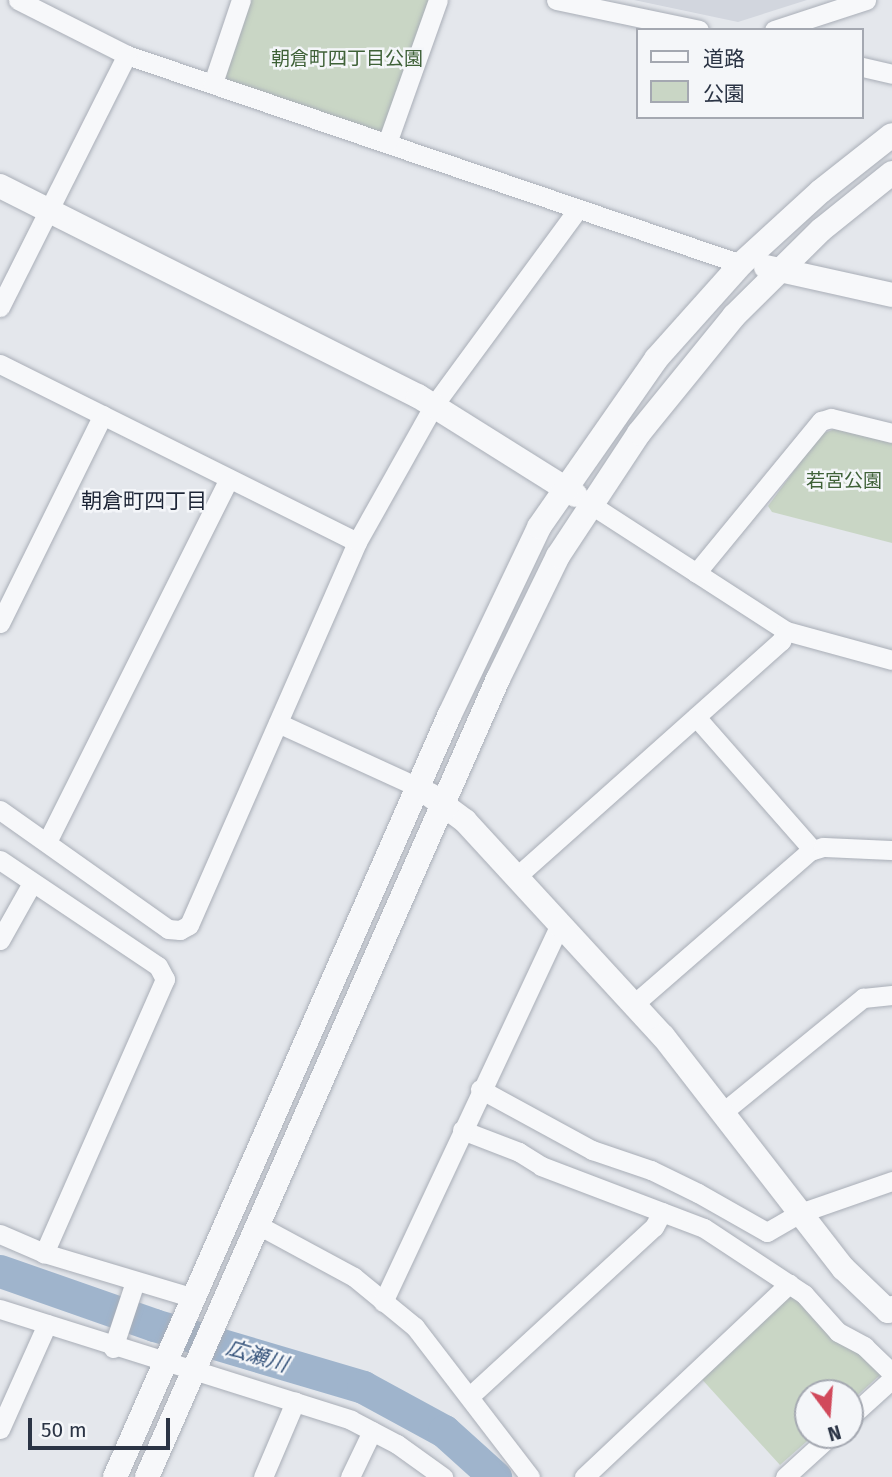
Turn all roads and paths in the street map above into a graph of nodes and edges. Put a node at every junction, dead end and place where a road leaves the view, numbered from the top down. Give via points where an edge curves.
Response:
1 (18, 0) edge
2 (241, 0) edge
3 (438, 0) edge
4 (556, 0) edge
5 (866, 0) edge
6 (689, 28) edge
7 (780, 28) edge
8 (127, 55) junction
9 (864, 67) edge
10 (892, 74) edge
11 (213, 83) junction
12 (892, 135) edge
13 (387, 143) junction
14 (892, 173) edge
15 (0, 186) edge
16 (48, 210) junction
17 (577, 210) junction
18 (741, 264) junction
19 (779, 269) junction
20 (892, 295) edge
21 (0, 307) edge
22 (0, 364) edge
23 (434, 405) junction
24 (103, 415) junction
25 (892, 433) edge
26 (229, 479) junction
27 (564, 487) junction
28 (590, 504) junction
29 (358, 542) junction
30 (696, 573) junction
31 (0, 623) edge
32 (786, 631) junction
33 (892, 660) edge
34 (696, 717) junction
35 (278, 723) junction
36 (418, 786) junction
37 (443, 803) junction
38 (0, 810) edge
39 (48, 841) junction
40 (813, 850) junction
41 (892, 850) edge
42 (0, 860) edge
43 (516, 877) junction
44 (32, 883) junction
45 (560, 925) junction
46 (0, 940) edge
47 (892, 995) edge
48 (634, 1004) junction
49 (480, 1089) junction
50 (723, 1112) junction
51 (462, 1130) junction
52 (892, 1181) edge
53 (662, 1212) junction
54 (800, 1213) junction
55 (258, 1225) junction
56 (0, 1234) edge
57 (44, 1253) junction
58 (789, 1283) junction
59 (133, 1288) junction
60 (383, 1302) junction
61 (190, 1306) junction
62 (0, 1309) edge
63 (891, 1311) edge
64 (47, 1324) junction
65 (116, 1339) junction
66 (169, 1356) junction
67 (197, 1365) junction
68 (892, 1373) edge
69 (892, 1379) edge
70 (470, 1396) junction
71 (295, 1402) junction
72 (864, 1404) edge
73 (5, 1406) edge
74 (0, 1429) edge
75 (372, 1431) junction
76 (816, 1449) edge
77 (441, 1476) edge
78 (115, 1477) edge
79 (147, 1477) edge
80 (263, 1477) edge
81 (350, 1477) edge
82 (530, 1477) edge
83 (584, 1477) edge
84 (785, 1477) edge

1 - 8 street
2 - 11 street
3 - 13 street
4 - 6 street
5 - 7 street
8 - 11 street
8 - 16 street
9 - 10 street
11 - 13 street
12 - 18 street
13 - 17 street
14 - 19 street
15 - 16 street
16 - 21 street
16 - 23 street
17 - 18 street
17 - 23 street
18 - 19 street
18 - 27 street via 656,359
19 - 20 street
19 - 28 street via 702,352
22 - 24 street
23 - 27 street
23 - 29 street
24 - 26 street
24 - 31 street
25 - 30 street via 831,418 821,421
26 - 29 street
26 - 39 street
27 - 28 street
27 - 36 street via 500,603
28 - 30 street
28 - 37 street via 526,618
29 - 35 street
30 - 32 street
32 - 33 street
32 - 34 street via 781,641
34 - 40 street
34 - 43 street
35 - 36 street
35 - 39 street via 185,929 168,929
36 - 37 street
36 - 61 street
37 - 43 street
37 - 55 street
38 - 39 street
40 - 41 street
40 - 48 street
42 - 44 street
43 - 45 street
44 - 46 street
44 - 57 street via 158,966 165,979
45 - 48 street
45 - 49 street
47 - 50 street via 863,998
48 - 50 street
49 - 51 street
49 - 54 street via 592,1150 651,1170 698,1193 761,1230 772,1231
50 - 54 street
51 - 53 street
51 - 60 street
52 - 54 street
53 - 58 street via 704,1228
53 - 70 street via 654,1227
54 - 63 street via 844,1268
55 - 60 street via 354,1277
55 - 67 street
56 - 57 street
57 - 59 street
58 - 68 street via 814,1303 838,1332 864,1346
58 - 83 street
59 - 61 street
59 - 65 street
60 - 70 street via 415,1326
61 - 66 street
62 - 64 street
64 - 65 street
64 - 73 street
65 - 66 street
66 - 67 street
66 - 78 street
67 - 71 street
67 - 79 street
69 - 72 street
70 - 82 street
71 - 75 street
71 - 80 street
73 - 74 street
75 - 77 street
75 - 81 street
76 - 84 street

